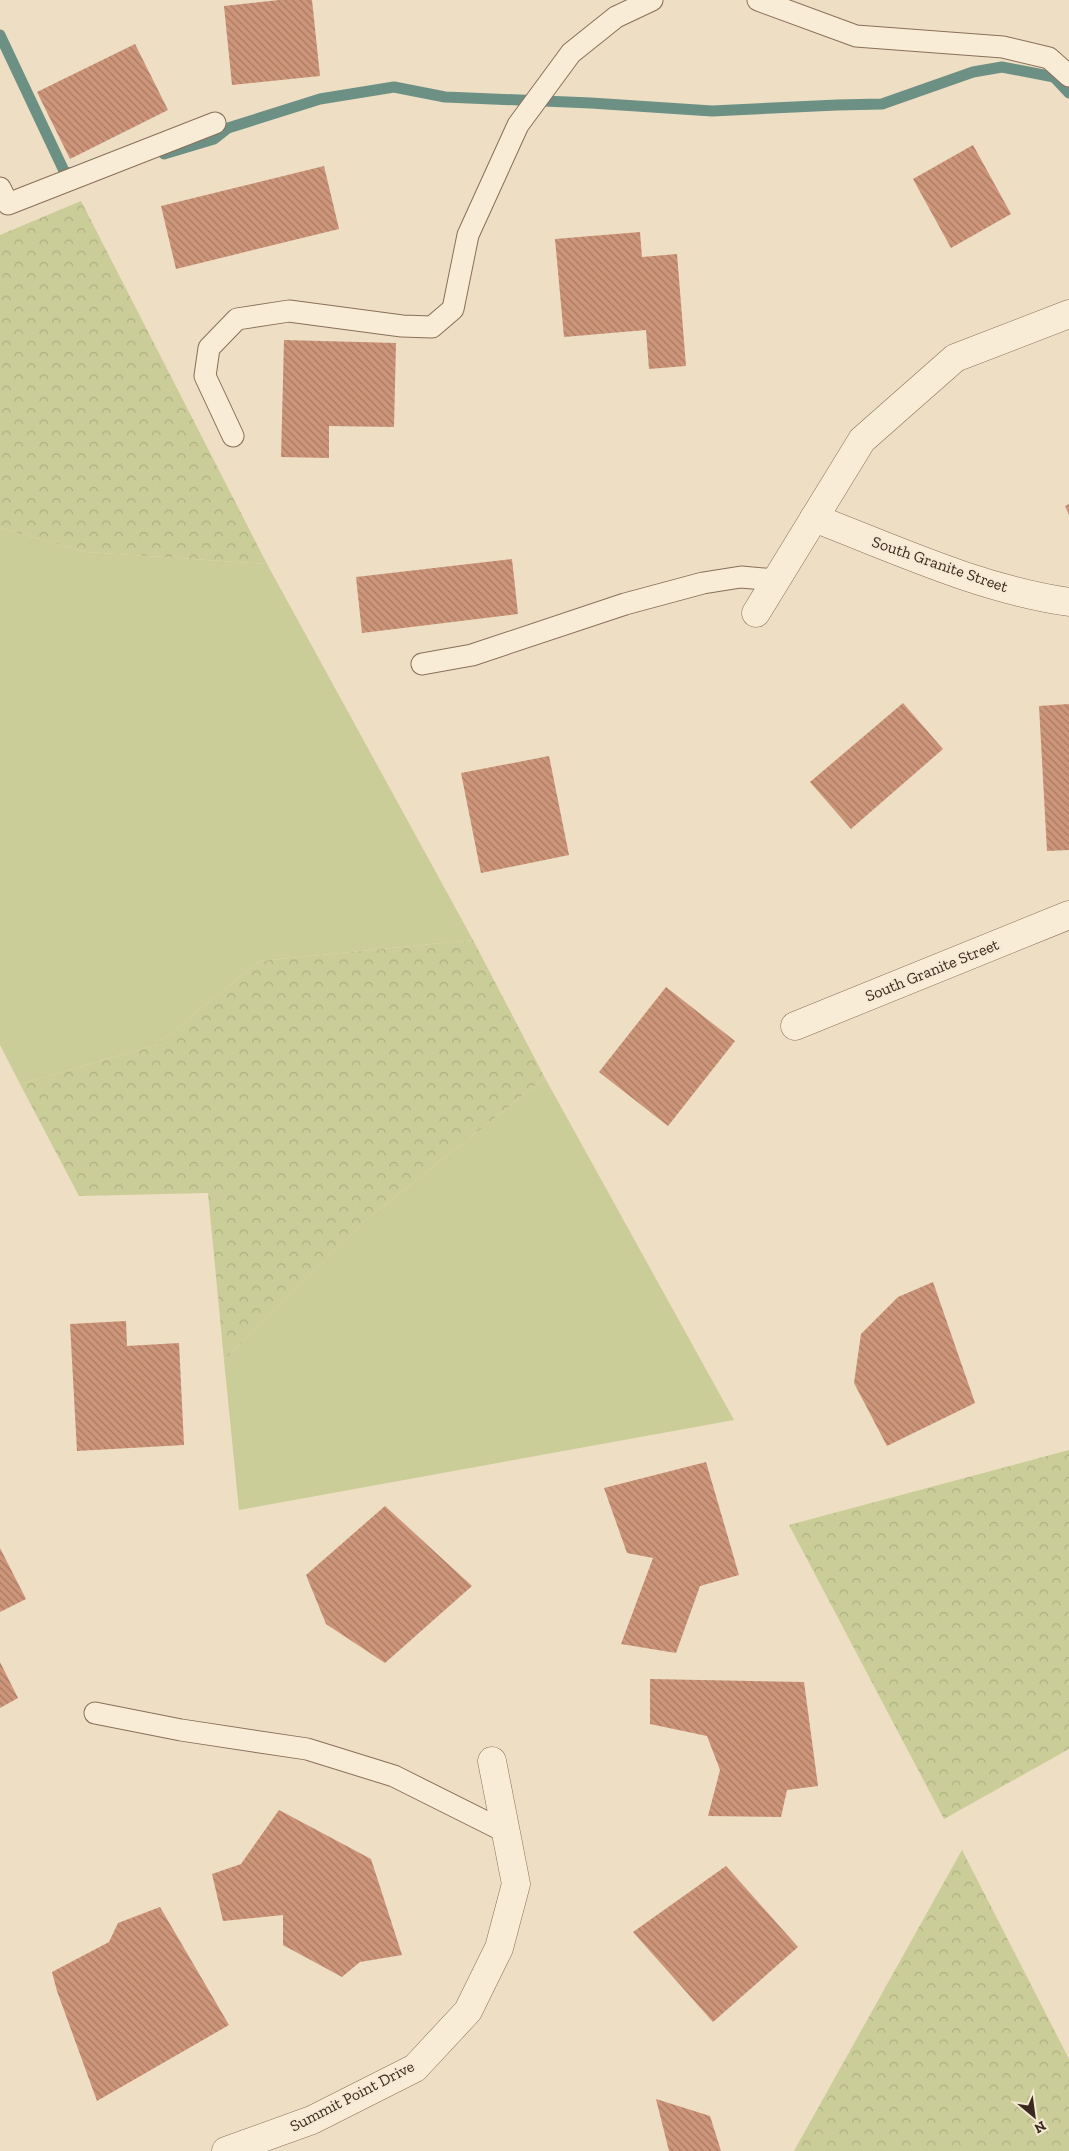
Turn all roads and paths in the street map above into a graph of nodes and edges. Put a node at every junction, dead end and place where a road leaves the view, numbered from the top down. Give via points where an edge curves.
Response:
1 (652, 0) edge
2 (758, 0) edge
3 (1069, 76) edge
4 (215, 124) dead end
5 (0, 188) edge
6 (1069, 314) edge
7 (233, 436) dead end
8 (814, 518) junction
9 (776, 580) junction
10 (1069, 602) edge
11 (756, 614) dead end
12 (422, 664) dead end
13 (1069, 915) edge
14 (795, 1026) dead end
15 (95, 1713) dead end
16 (492, 1761) dead end
17 (506, 1832) junction
18 (226, 2151) edge

1 - 7 lane via 616,17 571,53 518,125 468,235 453,309 432,328 289,311 237,319 209,348 205,376
2 - 3 lane via 856,36 1002,47 1049,58
4 - 5 lane via 8,204
6 - 8 street via 955,358 862,440
8 - 9 street
8 - 10 street, South Granite Street via 957,574 1039,598
9 - 11 street
9 - 12 lane via 741,577 704,583 625,604 472,655
13 - 14 street, South Granite Street
15 - 17 lane via 307,1749 394,1776
16 - 17 street, Summit Point Drive
17 - 18 street, Summit Point Drive via 516,1884 499,1948 468,2011 415,2068 312,2120

